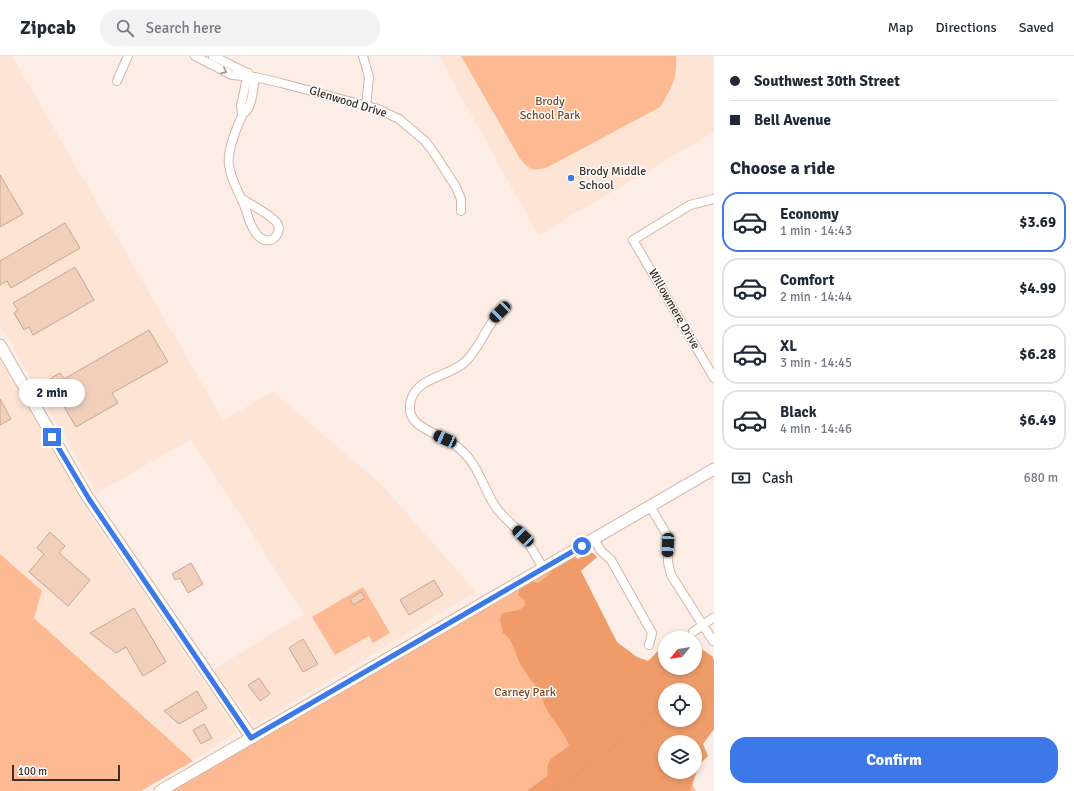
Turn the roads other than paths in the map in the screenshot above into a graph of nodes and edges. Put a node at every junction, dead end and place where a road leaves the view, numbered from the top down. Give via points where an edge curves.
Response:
1 (128, 56) edge
2 (195, 56) edge
3 (213, 56) edge
4 (363, 56) edge
5 (250, 75) junction
6 (117, 81) dead end
7 (366, 106) junction
8 (242, 199) junction
9 (714, 199) edge
10 (461, 211) dead end
11 (507, 307) dead end
12 (0, 346) edge
13 (714, 378) edge
14 (714, 469) edge
15 (650, 506) junction
16 (594, 539) junction
17 (543, 568) junction
18 (714, 617) edge
19 (702, 625) junction
20 (694, 631) edge
21 (713, 641) edge
22 (650, 645) dead end
23 (251, 738) junction
24 (160, 791) edge

1 - 6 street
2 -> 5 street, Glenwood Drive via 232,75
3 - 5 street, Glenwood Drive
4 - 7 street via 369,77
5 - 7 street, Glenwood Drive
5 - 8 street via 248,109 242,114 229,152 228,163 234,184
7 - 10 street, Glenwood Drive via 399,119 425,141 456,187 461,199
8 - 8 street via 259,237 265,240 277,235 277,222
9 - 13 street, Willowmere Drive via 690,205 633,240
11 - 17 street via 492,320 464,363 416,391 412,397 411,410 421,428 455,445 473,463 496,507 523,536
12 - 23 street via 85,493
14 - 15 street
15 - 16 street
15 - 19 street via 667,535 671,575
16 - 17 street
16 - 22 street via 601,551 611,560 652,633
17 - 23 street
18 - 19 street
19 - 20 street
19 - 21 street
23 - 24 street

